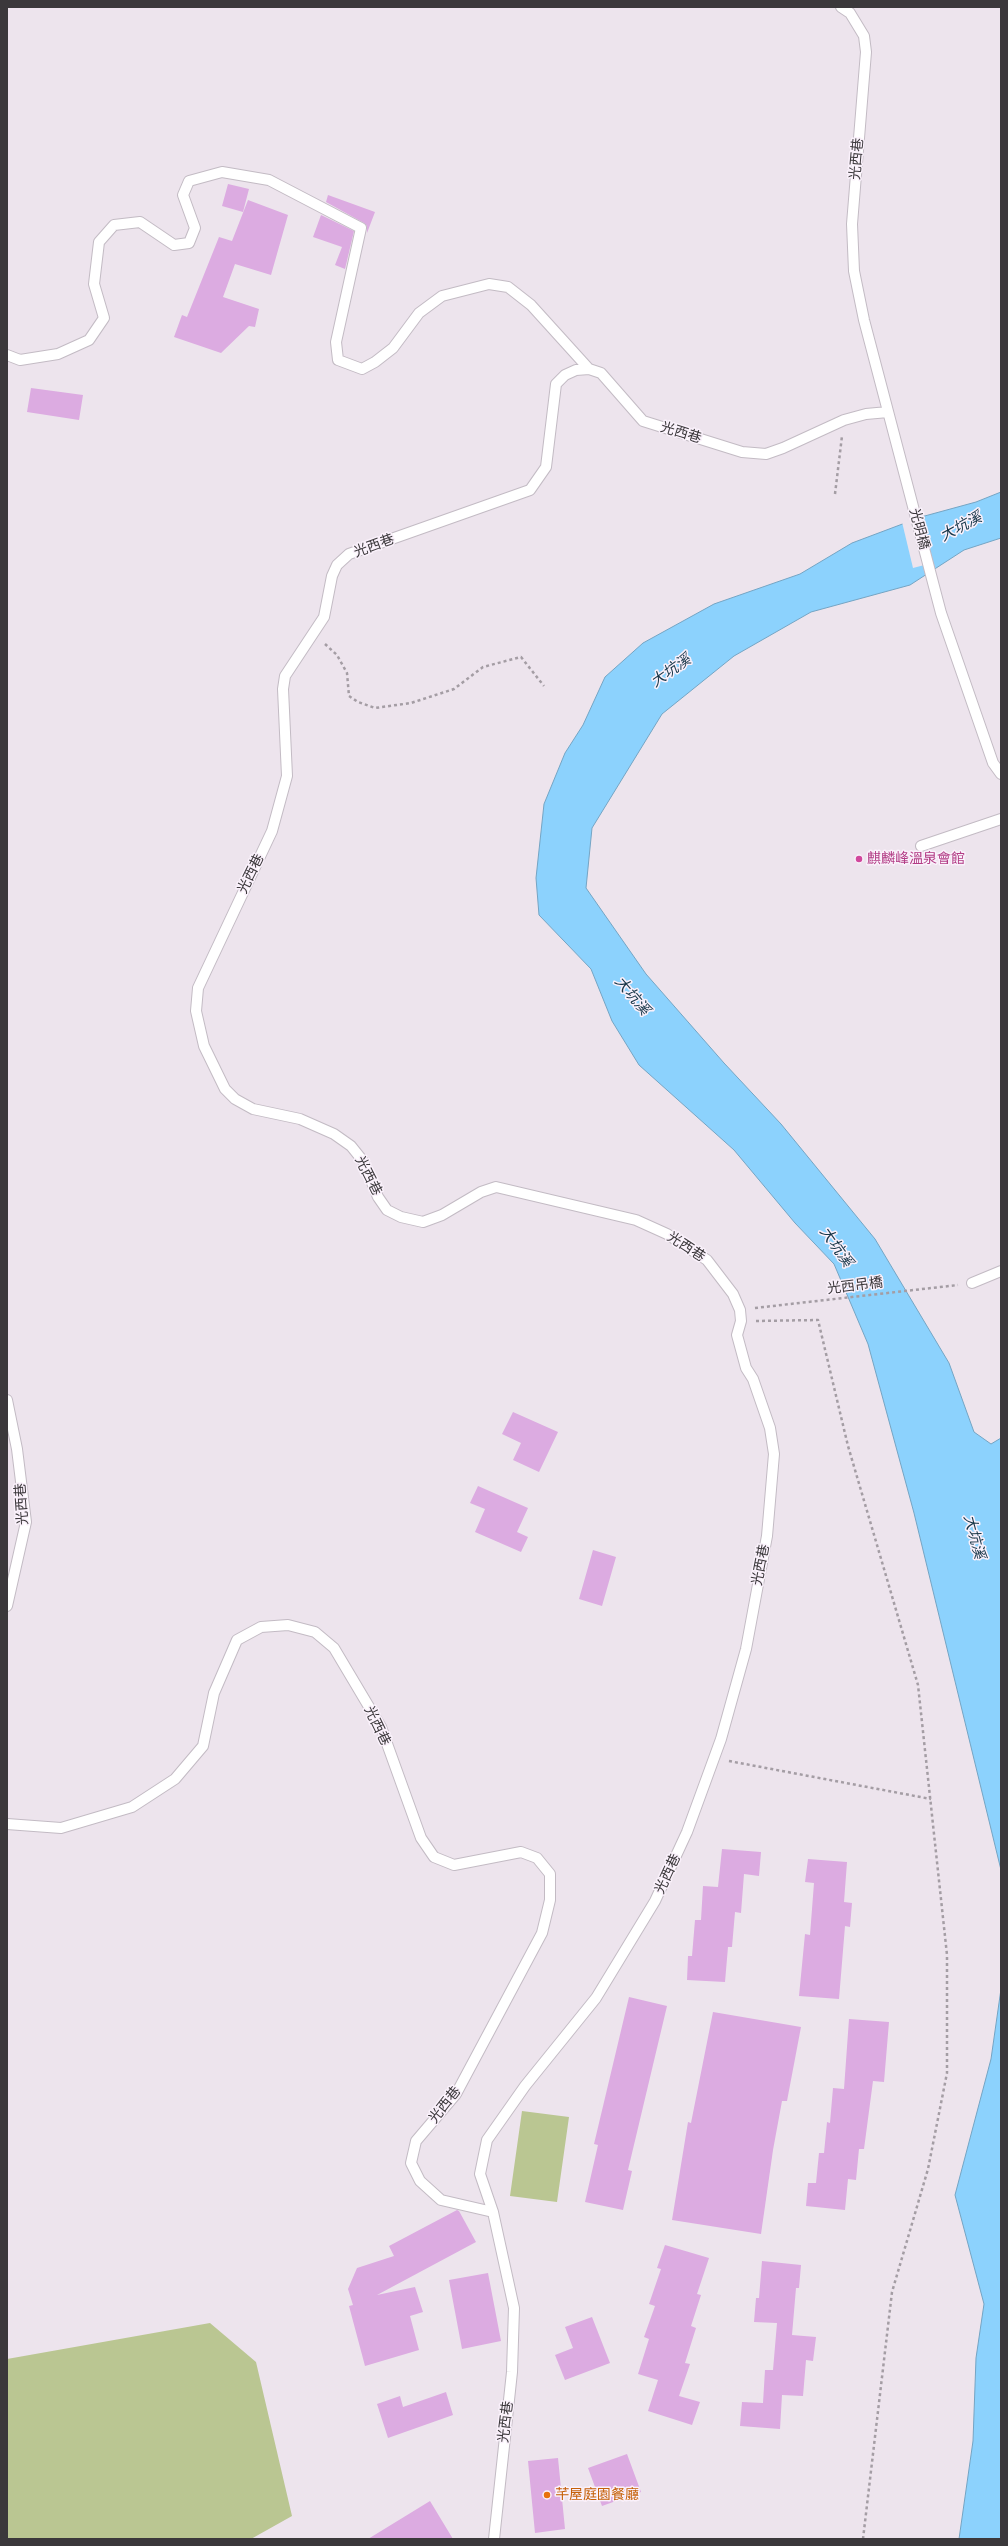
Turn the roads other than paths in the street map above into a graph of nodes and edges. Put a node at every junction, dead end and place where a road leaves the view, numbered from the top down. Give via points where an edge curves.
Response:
1 (841, 7) edge
2 (7, 356) edge
3 (589, 369) junction
4 (888, 412) junction
5 (897, 445) joint
6 (1001, 774) edge
7 (1001, 819) edge
8 (921, 846) dead end
9 (1001, 1271) edge
10 (972, 1283) road end
11 (7, 1400) edge
12 (7, 1606) edge
13 (7, 1824) edge
14 (493, 2212) junction
15 (494, 2539) edge

1 - 4 lane, 光西巷 via 850,13 864,36 866,52 852,224 854,271
2 - 3 lane via 20,360 58,354 89,340 104,318 94,284 98,242 114,225 140,222 174,245 189,243 195,228 183,195 189,181 222,172 269,180 361,228 336,342 338,360 362,369 393,348 419,313 442,296 489,284 508,287 531,305
3 - 4 lane, 光西巷 via 601,373 643,421 742,452 766,454 844,420
3 - 14 lane, 光西巷 via 576,370 565,375 556,384 546,467 530,490 349,554 338,564 332,576 324,618 285,676 283,689 287,776 272,831 198,988 196,1011 204,1046 225,1089 235,1099 253,1109 300,1119 334,1134 351,1146 363,1161 378,1197 387,1210 401,1217 423,1222 442,1215 480,1192 496,1186 636,1220 667,1234 707,1260 733,1294 740,1310 741,1321 737,1335 746,1368 753,1379 770,1428 774,1454 766,1536 746,1649 714,1759 688,1832 655,1901 596,1998 521,2092 487,2140 480,2174
4 - 5 lane, 光西巷
5 - 6 lane, 光明橋 via 941,613 993,764
7 - 8 lane
9 - 10 lane
11 - 12 lane, 光西巷 via 17,1449 26,1522
13 - 14 lane, 光西巷 via 61,1828 132,1807 175,1778 203,1746 214,1693 237,1640 261,1626 288,1625 315,1632 334,1648 380,1727 421,1838 434,1857 454,1865 521,1852 537,1858 550,1874 550,1900 542,1934 456,2094 416,2141 411,2163 420,2181 441,2200
14 - 15 lane, 光西巷 via 514,2308 512,2372

